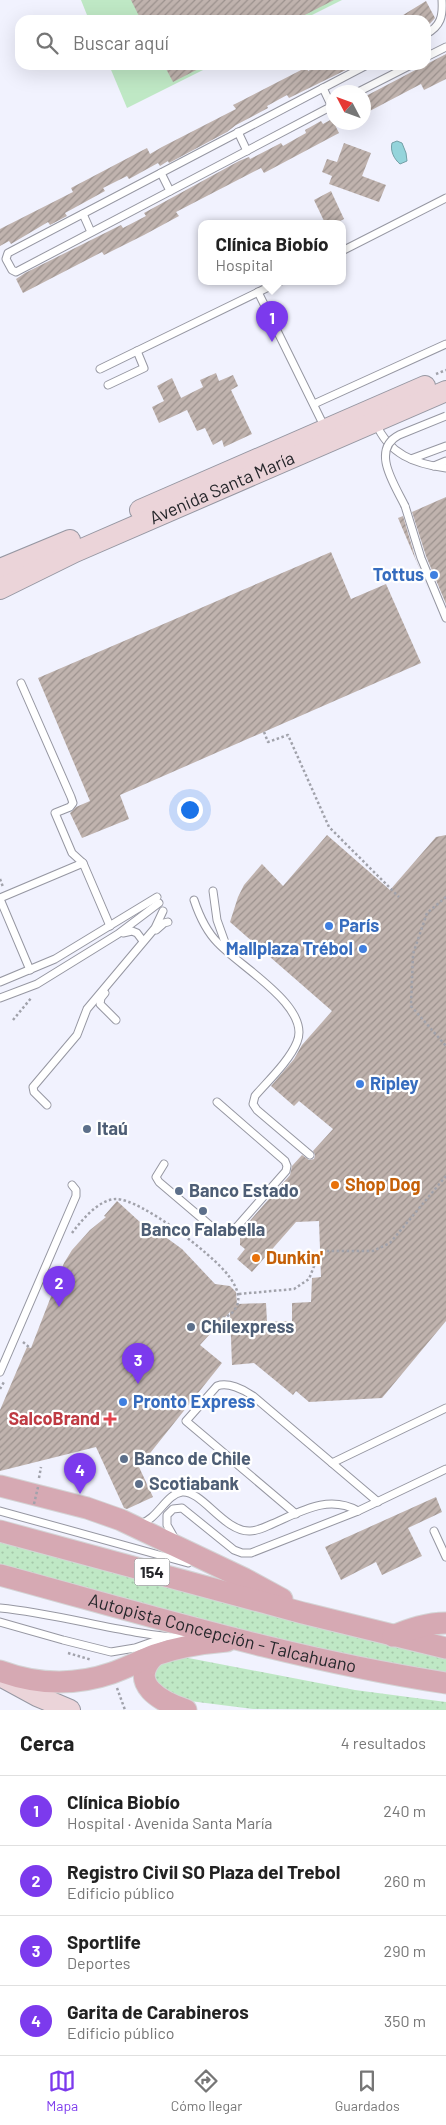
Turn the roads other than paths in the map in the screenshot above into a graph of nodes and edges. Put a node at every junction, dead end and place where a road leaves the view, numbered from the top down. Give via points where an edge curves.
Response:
1 (442, 0) edge
2 (431, 32) edge
3 (446, 47) edge
4 (431, 54) edge
5 (357, 70) edge
6 (401, 70) edge
7 (371, 85) edge
8 (323, 88) junction
9 (326, 94) edge
10 (326, 109) edge
11 (238, 132) junction
12 (247, 151) junction
13 (161, 173) junction
14 (170, 191) junction
15 (446, 198) edge
16 (83, 214) junction
17 (91, 232) junction
18 (346, 249) edge
19 (273, 285) edge
20 (258, 292) junction
21 (446, 344) edge
22 (137, 351) junction
23 (100, 369) dead end
24 (446, 378) edge
25 (108, 385) dead end
26 (446, 391) edge
27 (314, 404) junction
28 (446, 416) edge
29 (376, 423) junction
30 (326, 428) junction
31 (446, 446) edge
32 (411, 460) junction
33 (446, 461) edge
34 (434, 466) junction
35 (446, 468) edge
36 (0, 570) edge
37 (0, 589) edge
38 (446, 618) edge
39 (20, 683) dead end
40 (84, 863) junction
41 (213, 891) dead end
42 (0, 898) edge
43 (194, 900) dead end
44 (163, 911) dead end
45 (168, 922) dead end
46 (110, 926) junction
47 (118, 934) junction
48 (143, 941) junction
49 (231, 955) junction
50 (30, 970) junction
51 (0, 982) edge
52 (0, 998) edge
53 (116, 1020) dead end
54 (217, 1102) dead end
55 (47, 1105) dead end
56 (310, 1155) dead end
57 (164, 1164) dead end
58 (72, 1186) dead end
59 (2, 1369) edge
60 (446, 1408) edge
61 (332, 1463) junction
62 (446, 1470) edge
63 (0, 1486) edge
64 (378, 1502) junction
65 (0, 1510) edge
66 (358, 1511) junction
67 (296, 1514) junction
68 (132, 1526) junction
69 (0, 1531) edge
70 (434, 1531) dead end
71 (182, 1549) junction
72 (446, 1557) edge
73 (197, 1567) dead end
74 (214, 1573) dead end
75 (0, 1575) edge
76 (0, 1590) edge
77 (86, 1598) junction
78 (0, 1608) edge
79 (304, 1613) junction
80 (0, 1622) edge
81 (446, 1623) edge
82 (393, 1636) junction
83 (167, 1637) junction
84 (236, 1640) junction
85 (446, 1648) edge
86 (154, 1656) junction
87 (0, 1671) edge
88 (0, 1676) edge
89 (446, 1683) edge
90 (70, 1710) edge
91 (186, 1710) edge

1 - 2 lane via 440,23
3 - 4 lane
5 - 8 lane
6 - 7 lane
8 - 9 lane
8 - 11 lane
10 - 12 lane
11 - 12 lane
11 - 13 lane
12 - 14 lane
13 - 14 lane
13 - 16 lane
14 - 17 lane
15 - 18 lane
16 - 17 lane
16 - 17 lane via 8,252 6,259 16,272
19 - 20 lane
20 - 22 lane
20 - 27 lane
21 - 27 lane
22 - 23 lane
22 - 25 lane via 144,368
24 - 30 main road, Avenida Santa María
26 - 29 main road, Avenida Santa María
27 - 30 lane
28 - 38 lane, bridge via 394,438 386,447 385,459
29 - 32 lane via 389,446
29 - 37 main road, Avenida Santa María via 75,552
30 - 36 main road, Avenida Santa María
31 - 32 lane
32 - 34 lane
33 - 34 lane
34 - 35 lane
39 - 40 lane via 71,797 70,807 55,813 72,853
40 - 42 lane
40 - 46 lane
41 - 49 lane via 218,927
42 - 50 lane
43 - 49 lane via 205,925
44 - 48 lane via 155,928
45 - 53 lane via 159,926 101,998 100,1004
46 - 47 lane via 158,900
46 - 50 lane
47 - 48 lane via 132,931
47 - 52 lane via 37,984
48 - 55 lane via 88,1009 77,1035 33,1087
49 - 56 lane via 287,1003 298,1020 295,1046 255,1096 253,1104
50 - 51 lane
54 - 57 lane via 285,1161 286,1171 235,1229 219,1233 159,1182 157,1172
58 - 59 lane via 76,1196
60 - 61 lane
61 - 64 lane
61 - 67 lane via 253,1396 240,1389 217,1386 186,1421
62 - 64 lane
63 - 68 main road via 87,1508
64 - 66 lane
65 - 73 lane
66 - 67 lane via 332,1503
66 - 71 lane via 247,1553 234,1550 186,1510 178,1508 170,1512 167,1520
67 - 68 lane via 259,1530 244,1531 232,1526 193,1495 181,1492 173,1496 154,1518
68 - 71 main road
69 - 79 main road, 154
70 - 72 lane
71 - 79 main road via 265,1589
74 - 79 lane
75 - 77 main road, Autopista Concepción - Talcahuano / 154
76 - 77 main road via 59,1598
77 - 84 main road, Autopista Concepción - Talcahuano / 154
78 - 83 lane
79 - 82 main road, 154
80 - 83 lane via 111,1652
81 - 82 main road via 414,1627
82 - 85 main road, 154
83 - 84 lane
84 - 86 main road via 186,1647
84 - 89 main road, Autopista Concepción - Talcahuano / 154 via 335,1663
86 - 87 main road via 111,1673 76,1682 52,1684 21,1679
86 - 91 main road via 146,1670 150,1690 161,1700
88 - 90 main road

